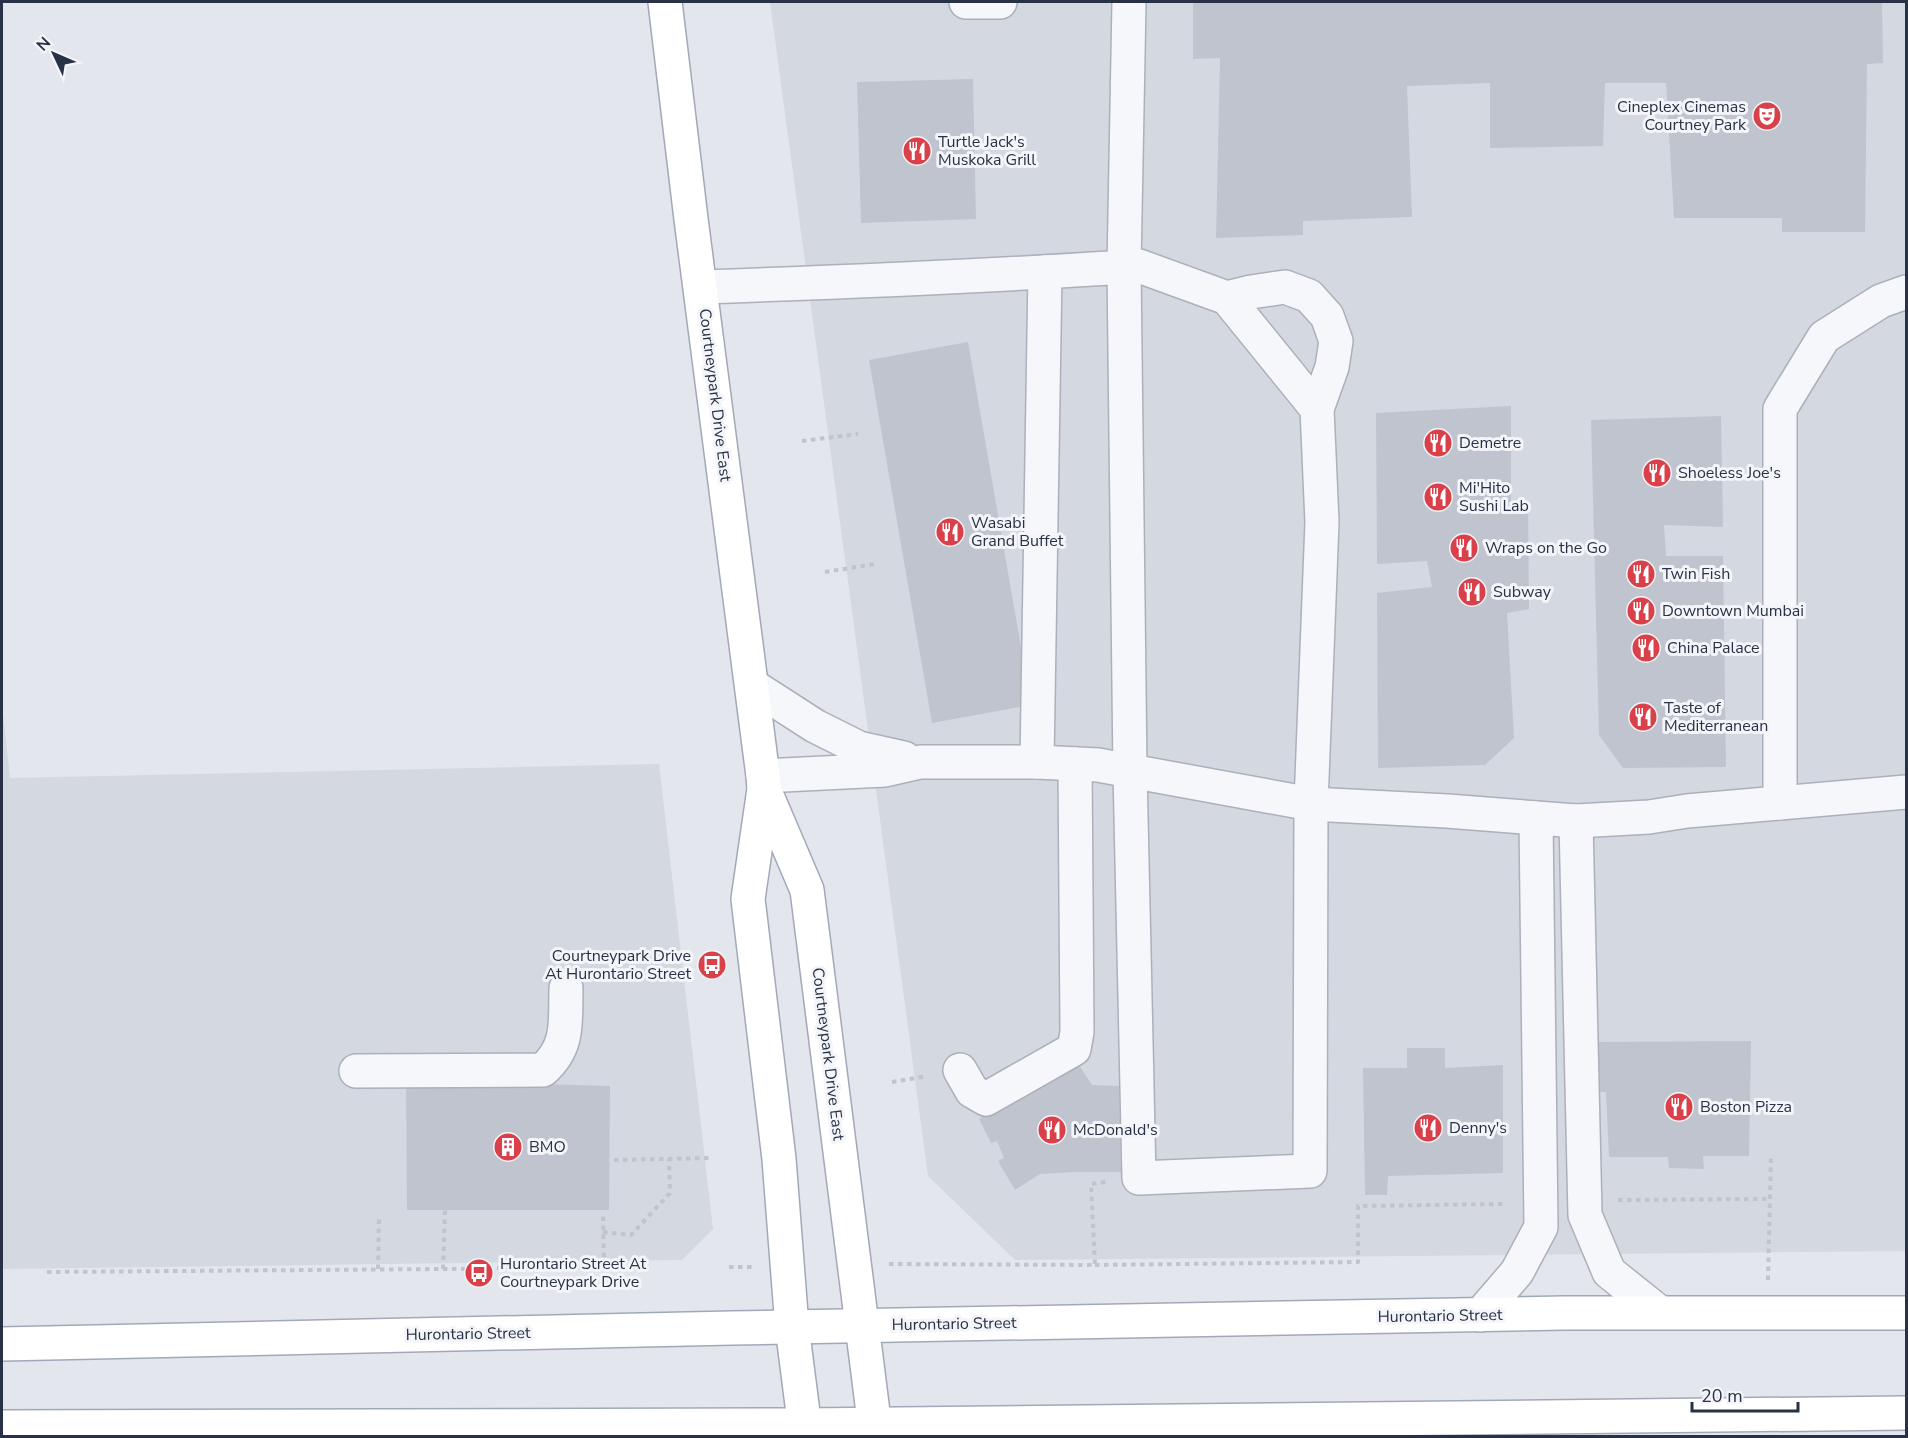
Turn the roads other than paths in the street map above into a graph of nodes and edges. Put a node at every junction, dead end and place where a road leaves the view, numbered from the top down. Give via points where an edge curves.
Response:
1 (665, 2) edge
2 (966, 2) edge
3 (1000, 2) edge
4 (1129, 2) edge
5 (1124, 267) junction
6 (1045, 272) junction
7 (701, 287) junction
8 (1906, 292) edge
9 (1227, 298) junction
10 (1317, 409) junction
11 (753, 686) junction
12 (920, 762) junction
13 (1037, 762) junction
14 (1075, 764) junction
15 (1130, 771) junction
16 (764, 782) junction
17 (1906, 792) edge
18 (1780, 803) junction
19 (1311, 804) junction
20 (1536, 818) junction
21 (1576, 821) junction
22 (566, 988) dead end
23 (960, 1070) dead end
24 (356, 1071) dead end
25 (1659, 1312) junction
26 (1906, 1313) edge
27 (1480, 1315) junction
28 (862, 1326) junction
29 (792, 1327) junction
30 (2, 1344) edge
31 (1906, 1413) edge
32 (2, 1427) edge
33 (875, 1430) edge
34 (805, 1431) edge

1 - 7 main road, Courtneypark Drive East
2 - 3 lane
4 - 5 lane
5 - 6 lane
5 - 9 lane via 1139,266
5 - 15 lane
6 - 7 lane
6 - 13 lane
7 - 11 main road, Courtneypark Drive East
8 - 18 lane via 1881,301 1824,337 1780,409
9 - 10 lane
9 - 10 lane via 1285,287 1309,296 1327,316 1336,341 1332,367
10 - 19 lane via 1322,522
11 - 12 lane via 815,726 859,748
11 - 16 main road, Courtneypark Drive East
12 - 13 lane
12 - 16 lane via 885,770
13 - 14 lane
14 - 15 lane
14 - 23 lane via 1074,1049 986,1099 972,1091
15 - 19 lane
15 - 19 lane via 1139,1178 1310,1171
16 - 28 main road, Courtneypark Drive East via 807,890
16 - 29 main road, Courtneypark Drive East via 748,899 779,1159
17 - 18 lane
18 - 21 lane
19 - 20 lane
20 - 21 lane
20 - 27 lane via 1541,1227 1517,1272
21 - 25 lane via 1586,1215 1609,1272
22 - 24 lane via 564,1038 556,1058 543,1070
25 - 26 main road, Hurontario Street
25 - 27 main road, Hurontario Street
27 - 28 main road, Hurontario Street
28 - 29 main road, Hurontario Street
28 - 33 main road, Courtneypark Drive East
29 - 30 main road, Hurontario Street
29 - 34 main road, Courtneypark Drive East
31 - 33 main road
32 - 34 main road
33 - 34 main road

